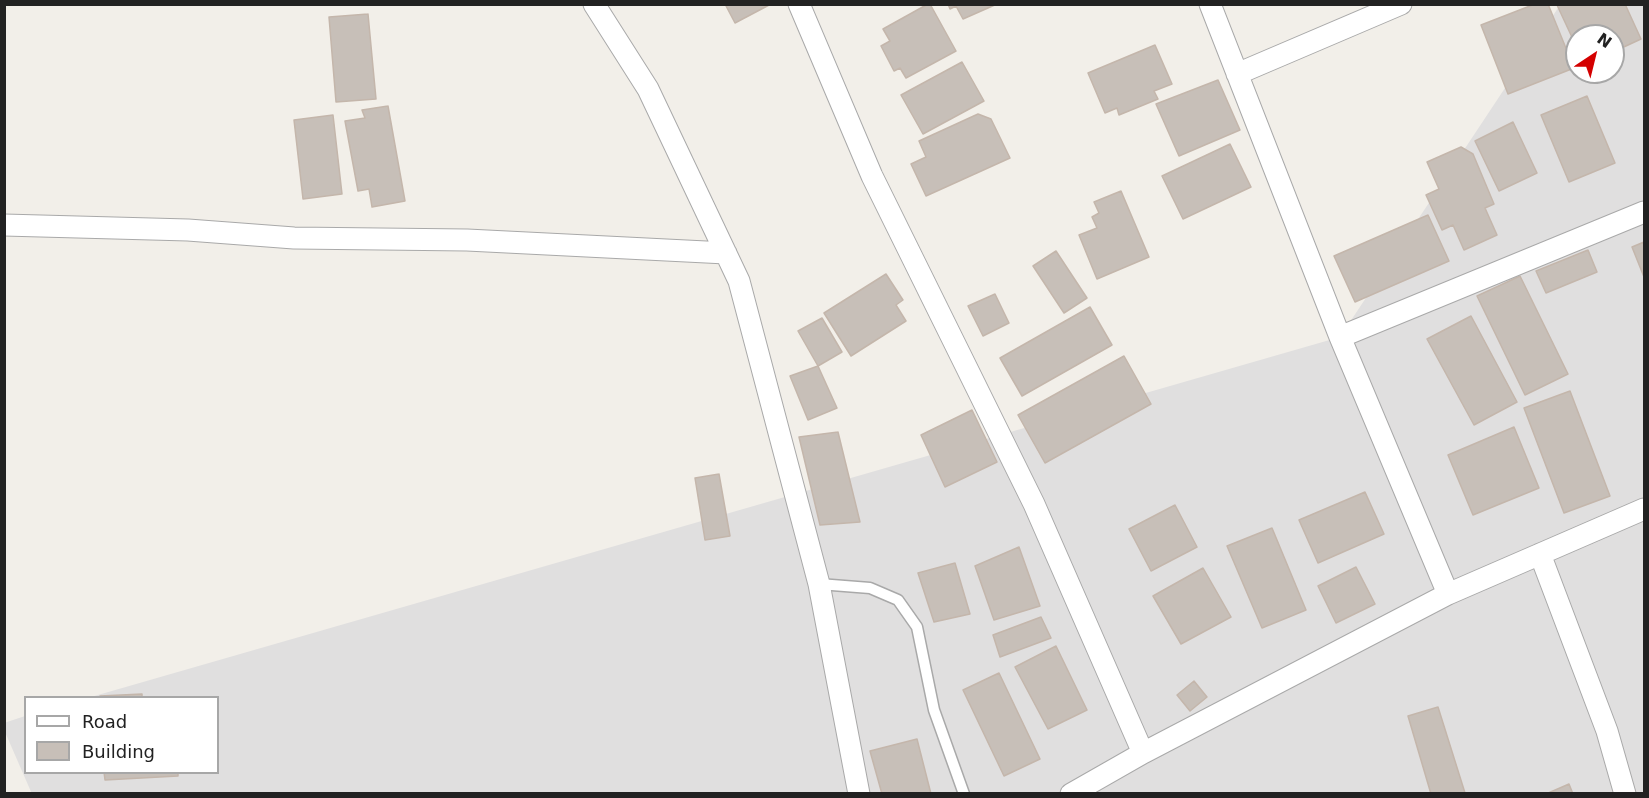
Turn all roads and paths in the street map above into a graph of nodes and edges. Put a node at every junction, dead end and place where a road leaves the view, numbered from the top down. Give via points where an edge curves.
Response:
1 (594, 4) edge
2 (799, 4) edge
3 (1210, 4) edge
4 (1401, 4) edge
5 (1237, 75) junction
6 (1644, 213) edge
7 (4, 225) edge
8 (726, 253) junction
9 (1340, 337) junction
10 (1644, 509) edge
11 (1540, 554) junction
12 (819, 584) junction
13 (1449, 594) junction
14 (1143, 753) junction
15 (859, 794) edge
16 (964, 794) edge
17 (1071, 794) edge
18 (1625, 794) edge

1 - 8 street via 648,89
2 - 14 street via 872,176 1034,504
3 - 5 street
4 - 5 street
5 - 9 street
6 - 9 street
7 - 8 street
8 - 12 street via 739,280
9 - 13 street
10 - 11 street
11 - 13 street
11 - 18 street via 1607,731
12 - 15 street
12 - 16 lane via 870,588 898,600 916,627 934,710
13 - 14 street
14 - 17 street

